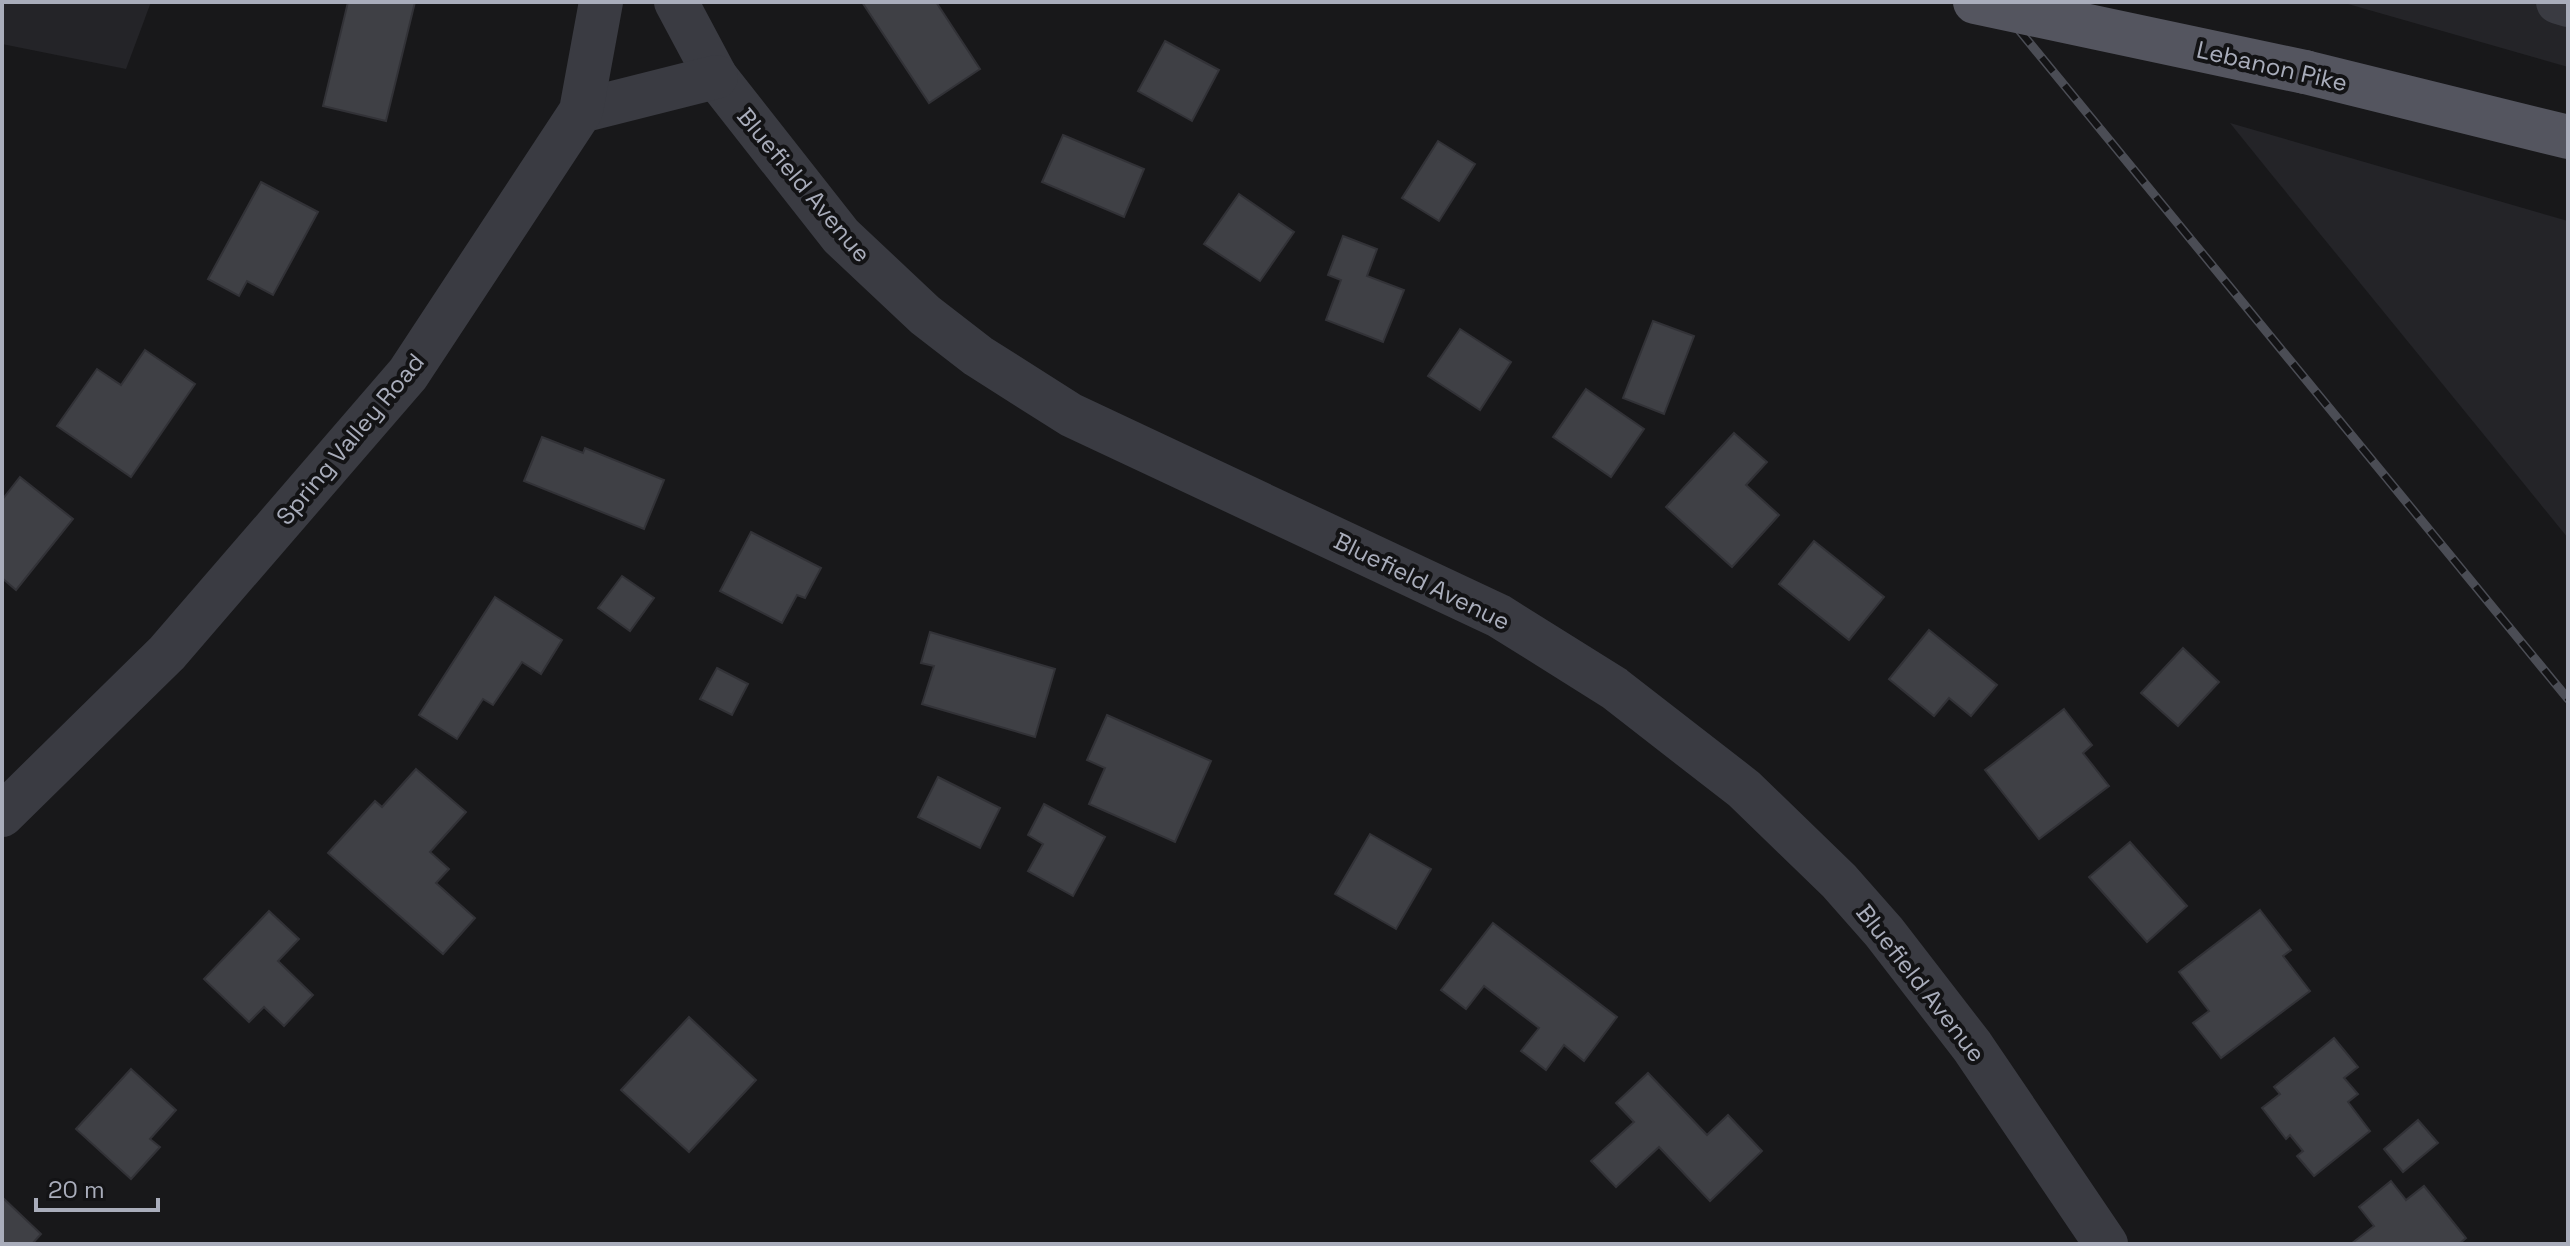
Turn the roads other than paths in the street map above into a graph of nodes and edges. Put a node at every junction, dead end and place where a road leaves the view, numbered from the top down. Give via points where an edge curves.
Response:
1 (601, 2) edge
2 (676, 2) edge
3 (1975, 2) edge
4 (2558, 2) edge
5 (2568, 5) edge
6 (716, 77) junction
7 (581, 111) junction
8 (2568, 137) edge
9 (2, 815) edge
10 (2106, 1244) edge

1 - 7 street, Spring Valley Road
2 - 6 street, Bluefield Avenue
3 - 8 main road, Lebanon Pike, bridge via 2305,72
4 - 5 street
6 - 7 street
6 - 10 street, Bluefield Avenue via 841,236 925,315 978,356 1071,415 1499,616 1614,688 1744,789 1884,932 1988,1069
7 - 9 street, Spring Valley Road via 408,374 167,653

